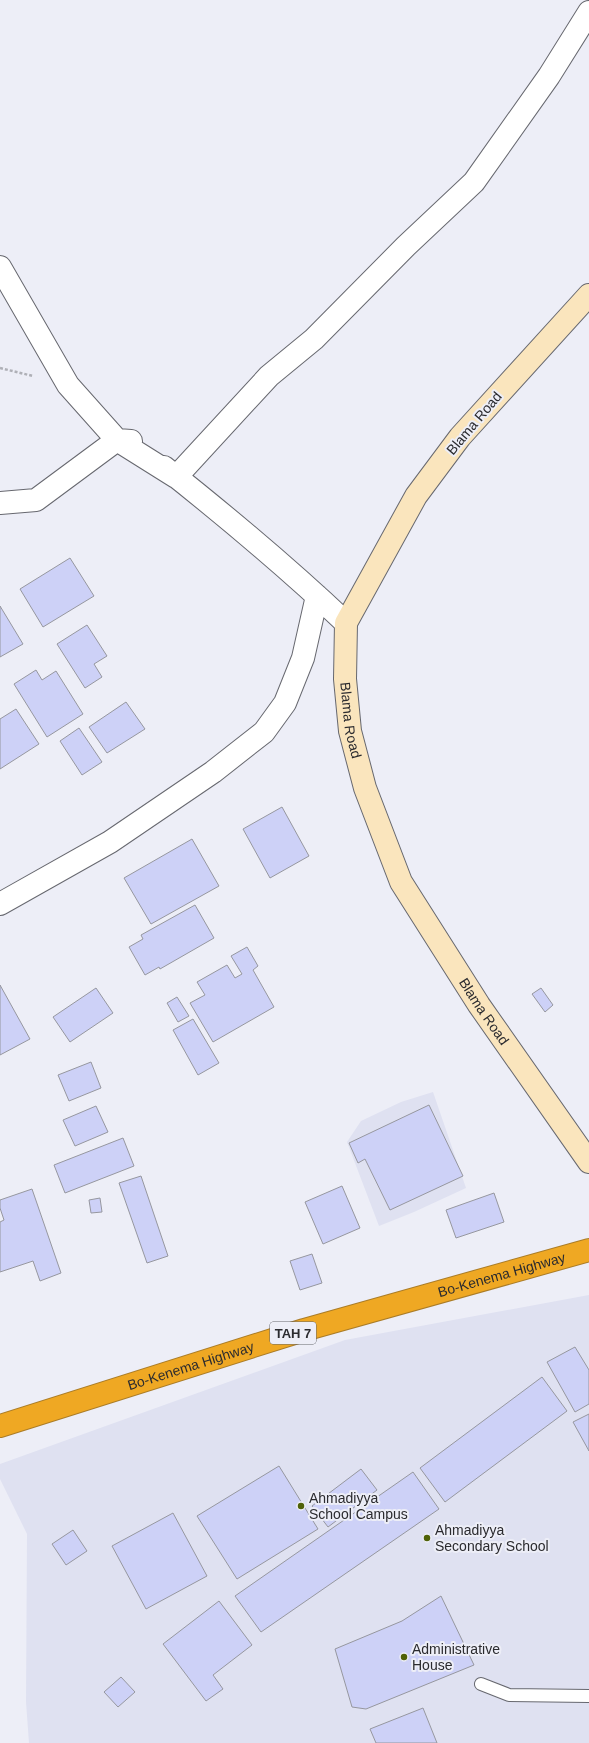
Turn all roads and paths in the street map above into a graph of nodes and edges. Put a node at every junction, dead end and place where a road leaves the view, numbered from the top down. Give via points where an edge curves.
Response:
1 (589, 12) edge
2 (0, 267) edge
3 (589, 295) edge
4 (117, 440) junction
5 (176, 477) junction
6 (0, 503) edge
7 (317, 596) junction
8 (346, 623) junction
9 (0, 904) edge
10 (589, 1162) edge
11 (589, 1250) edge
12 (0, 1426) edge
13 (481, 1684) dead end
14 (589, 1696) edge

1 - 5 street via 549,76 474,182 314,339 269,376
2 - 4 street via 68,385
3 - 8 street, Blama Road via 460,437 416,496
4 - 5 street via 131,441
4 - 6 street via 36,500
5 - 7 street
7 - 8 street
7 - 9 street via 298,671 285,703 264,732 213,772 110,842
8 - 10 street, Blama Road via 345,678 350,730 365,788 401,882 479,1005
11 - 12 highway, Bo-Kenema Highway / TAH 7 via 304,1330
13 - 14 lane via 509,1695

